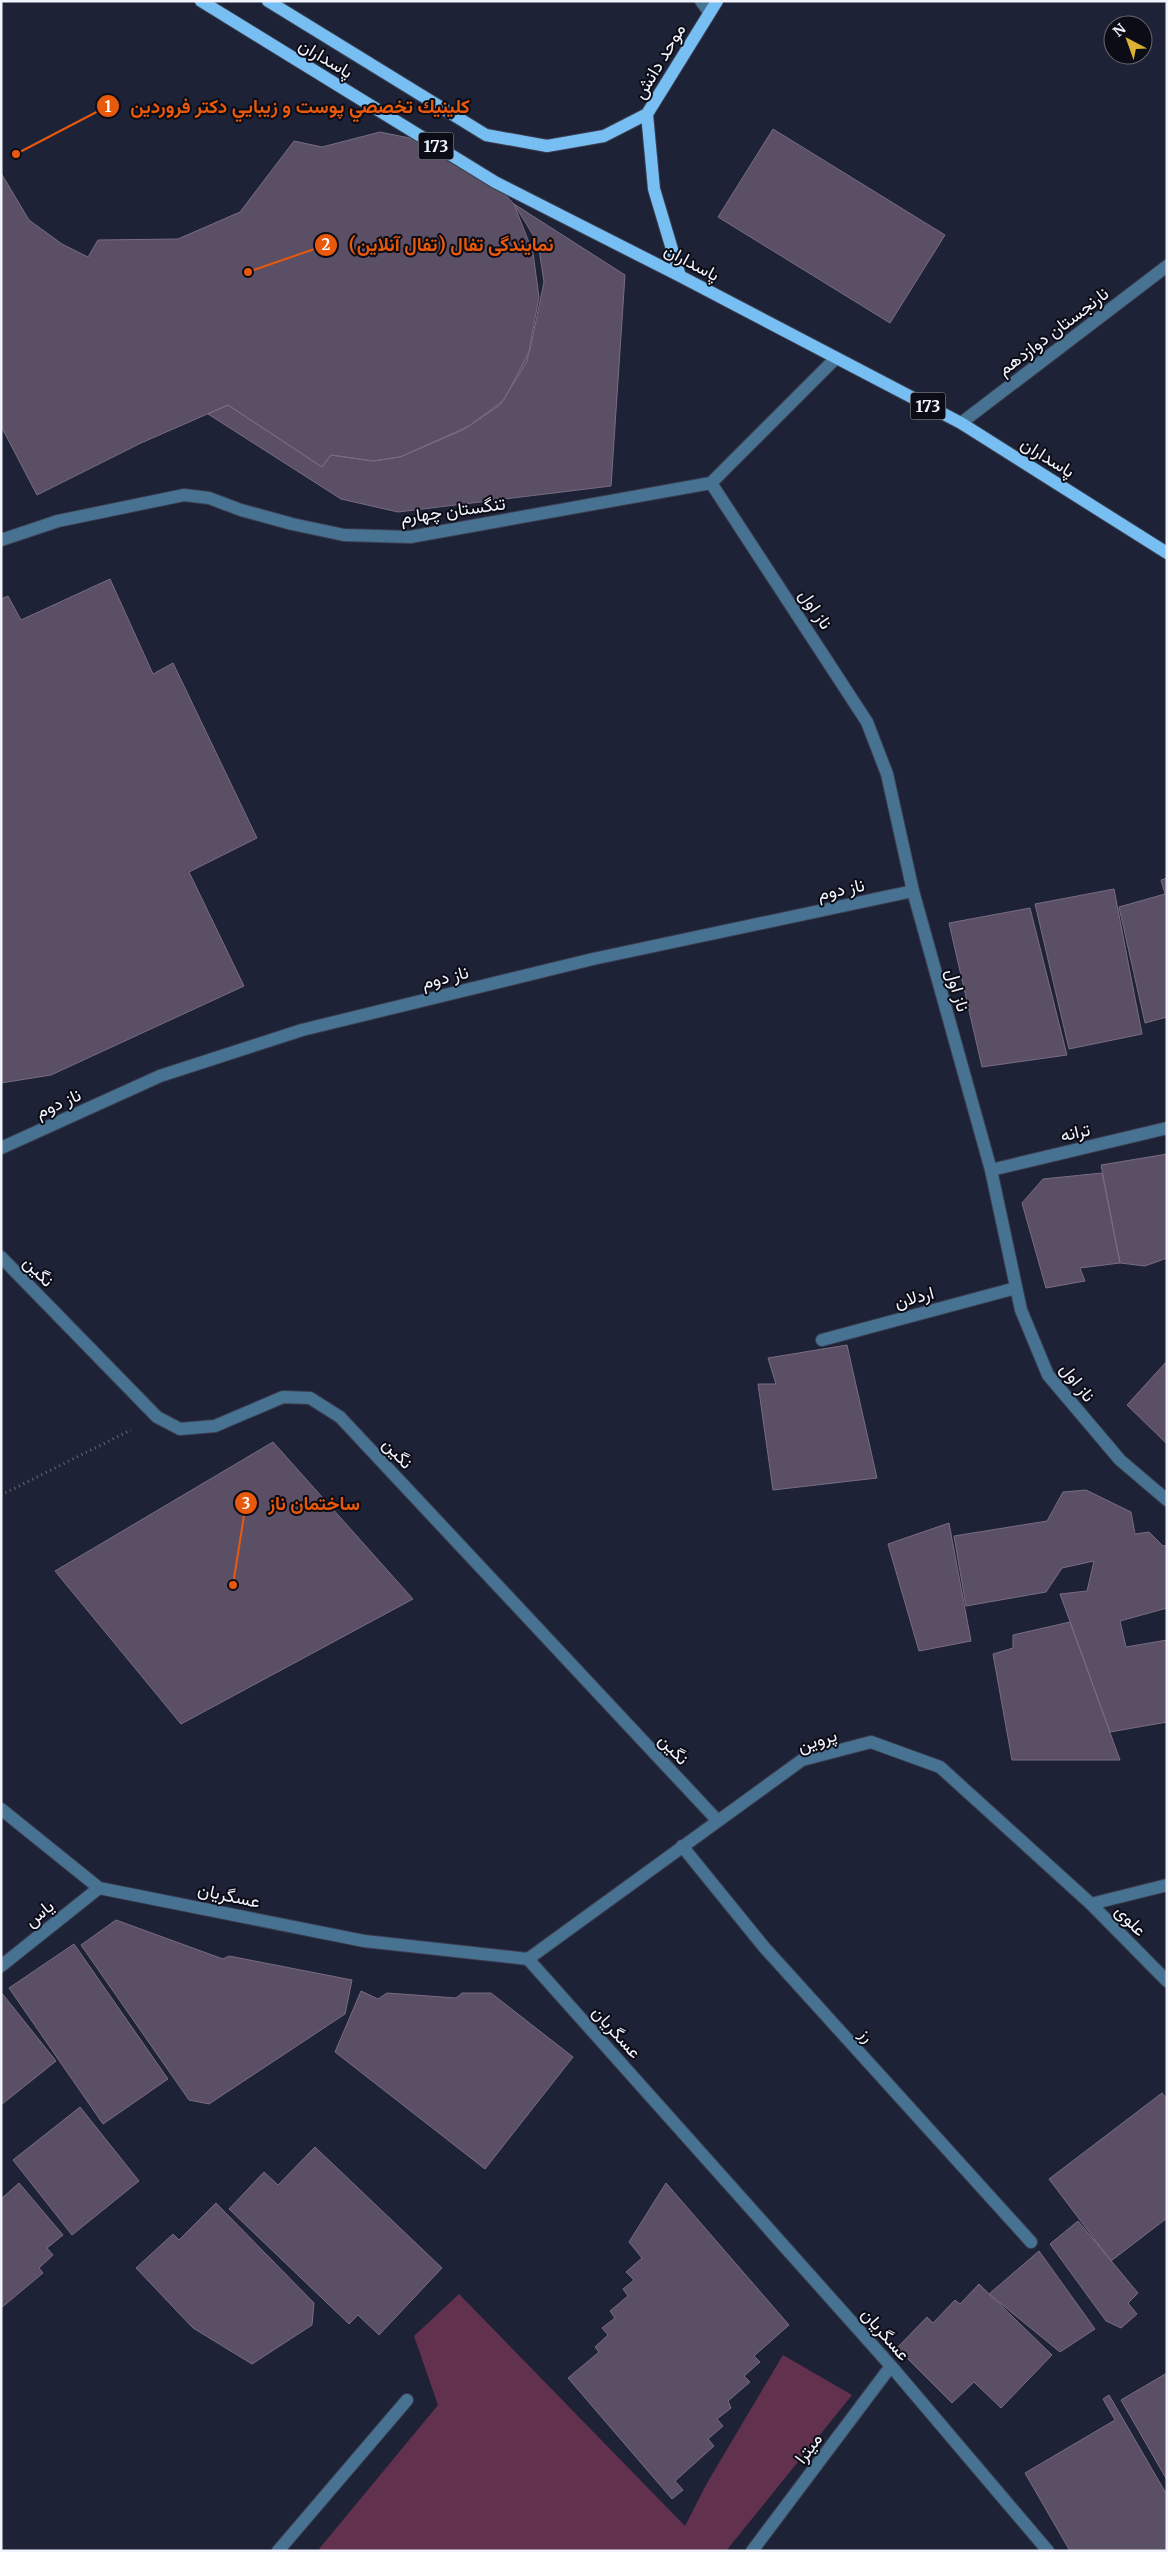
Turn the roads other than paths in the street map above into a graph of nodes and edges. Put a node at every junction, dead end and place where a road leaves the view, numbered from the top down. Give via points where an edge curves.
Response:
1 (201, 1) edge
2 (268, 1) edge
3 (701, 1) edge
4 (717, 1) edge
5 (709, 12) junction
6 (647, 114) junction
7 (1167, 266) edge
8 (680, 276) junction
9 (835, 359) junction
10 (961, 423) junction
11 (711, 483) junction
12 (1, 540) edge
13 (1167, 553) edge
14 (913, 891) junction
15 (1167, 1128) edge
16 (1, 1148) edge
17 (991, 1170) junction
18 (1, 1257) edge
19 (1016, 1288) junction
20 (822, 1340) dead end
21 (1167, 1500) edge
22 (1, 1809) edge
23 (717, 1820) junction
24 (682, 1846) junction
25 (1167, 1885) edge
26 (99, 1888) junction
27 (1091, 1904) junction
28 (528, 1959) junction
29 (1, 1966) edge
30 (1167, 1982) edge
31 (1031, 2242) dead end
32 (891, 2366) junction
33 (407, 2400) dead end
34 (278, 2551) edge
35 (752, 2551) edge
36 (1048, 2551) edge

1 - 8 main road, پاسداران / 173 via 495,182
2 - 6 main road, پاسداران / 173 via 486,134 547,146 604,136
3 - 5 street
4 - 5 main road, موحد دانش
5 - 6 main road, موحد دانش
6 - 8 main road via 654,189
7 - 10 street, نارنجستان دوازدهم
8 - 9 main road, پاسداران / 173
9 - 10 main road, پاسداران / 173
9 - 11 street
10 - 13 main road, پاسداران / 173
11 - 12 street, تنگستان چهارم via 410,536 344,534 283,522 209,498 184,495 58,521
11 - 14 street, ناز اول via 868,722 887,774
14 - 16 street, ناز دوم via 593,960 302,1030 160,1076
14 - 17 street, ناز اول
15 - 17 street, ترانه
17 - 19 street, ناز اول
18 - 23 street, نگین via 157,1417 180,1429 215,1426 283,1397 310,1398 340,1417
19 - 20 street, اردلان
19 - 21 street, ناز اول via 1021,1310 1048,1375 1120,1460
22 - 26 street, عسگریان
23 - 24 street, پروین
23 - 27 street, پروین via 802,1760 871,1742 940,1767
24 - 28 street, پروین
24 - 31 street, رز via 764,1948
25 - 27 street
26 - 28 street, عسگریان via 364,1941
26 - 29 street, یاس
27 - 30 street, علوی
28 - 32 street, عسگریان
32 - 35 street, میترا
32 - 36 street, عسگریان
33 - 34 street

